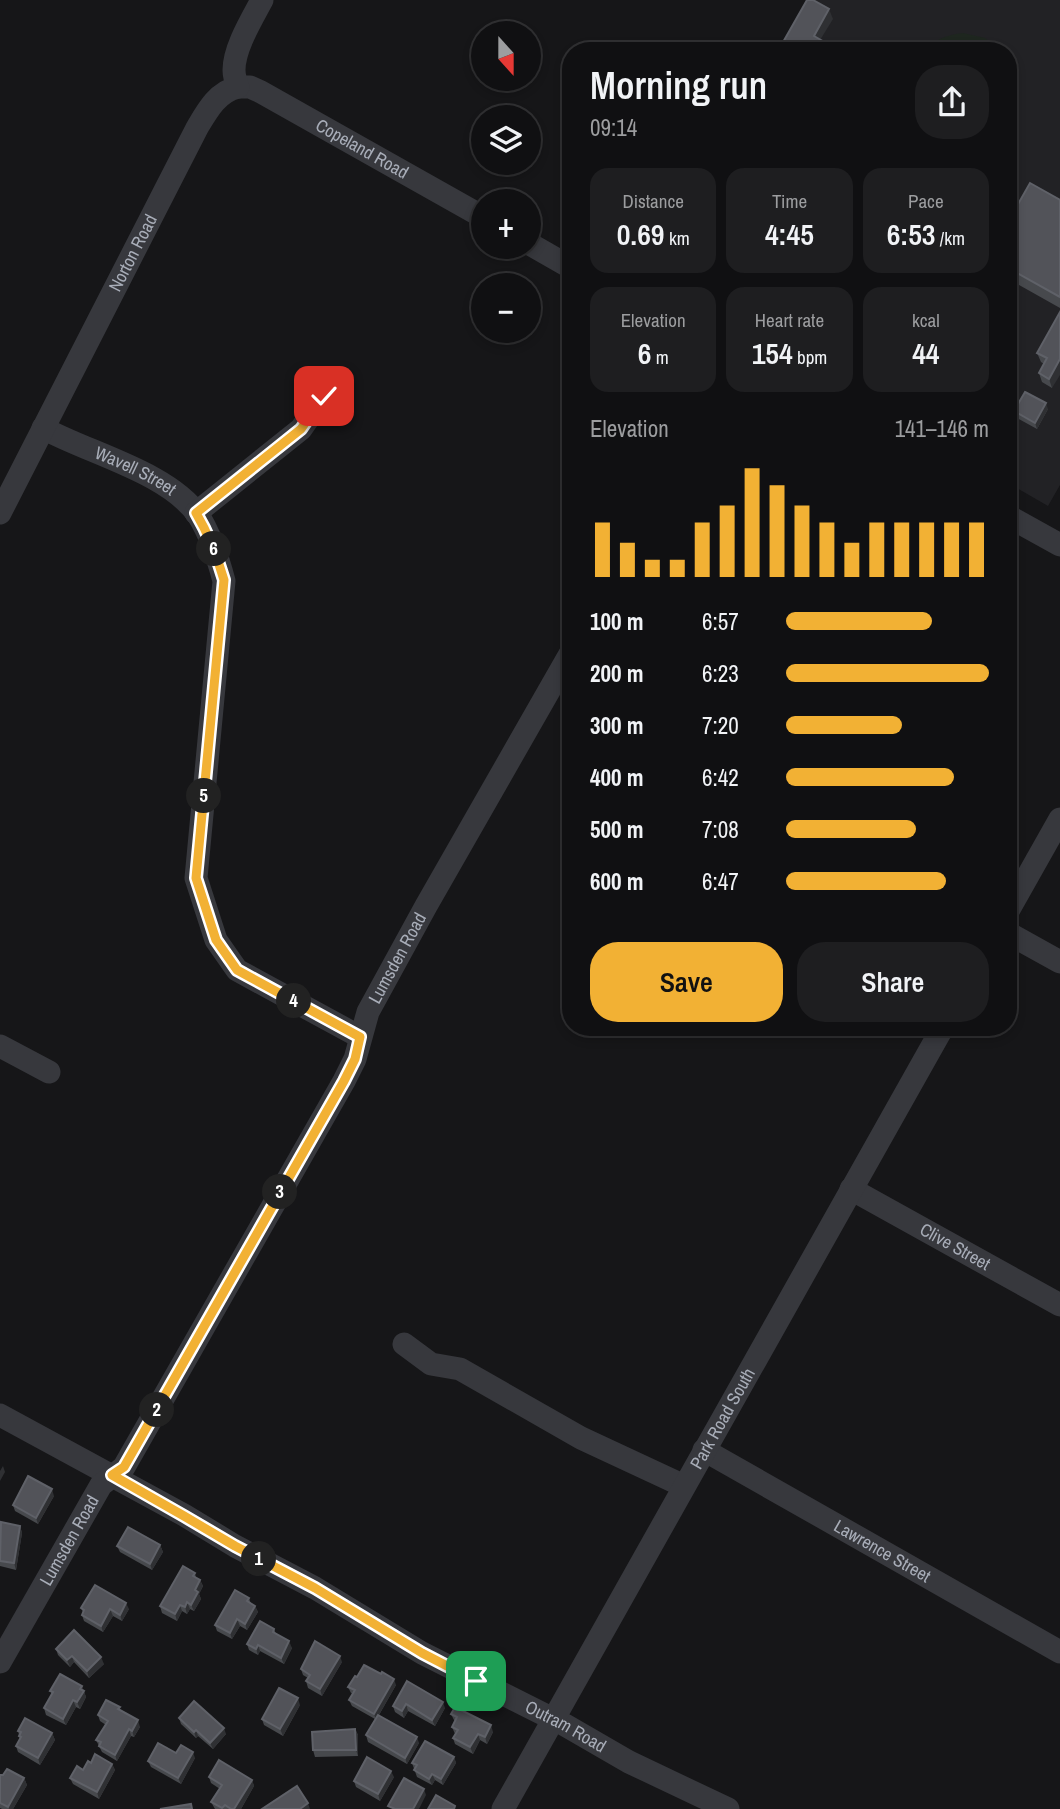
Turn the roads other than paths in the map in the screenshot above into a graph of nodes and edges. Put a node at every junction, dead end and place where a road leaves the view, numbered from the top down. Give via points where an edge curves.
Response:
1 (262, 0) edge
2 (238, 87) junction
3 (471, 210) edge
4 (541, 250) edge
5 (562, 262) edge
6 (324, 396) dead end
7 (43, 428) junction
8 (0, 513) edge
9 (196, 513) junction
10 (1017, 521) edge
11 (1060, 545) edge
12 (562, 668) edge
13 (1060, 819) edge
14 (1017, 895) edge
15 (1017, 938) edge
16 (1060, 962) edge
17 (938, 1036) edge
18 (360, 1037) junction
19 (0, 1046) edge
20 (49, 1072) dead end
21 (851, 1189) junction
22 (1060, 1305) edge
23 (404, 1344) dead end
24 (0, 1415) edge
25 (704, 1450) junction
26 (112, 1475) junction
27 (684, 1486) junction
28 (1060, 1652) edge
29 (0, 1661) edge
30 (552, 1719) junction
31 (503, 1809) edge
32 (728, 1809) edge

1 - 2 street via 239,50 234,70
2 - 3 street, Copeland Road via 261,92
2 - 7 street, Norton Road via 219,96 197,128
4 - 5 street
6 - 9 street via 301,429
7 - 8 street, Norton Road
7 - 9 street, Wavell Street via 152,477
9 - 18 street, Wavell Street via 224,580 196,878 216,940 237,970
10 - 11 street
12 - 18 street, Lumsden Road via 419,918 368,1012
13 - 14 street
15 - 16 street
17 - 21 street, Park Road South
18 - 26 street, Lumsden Road via 344,1081 124,1467
19 - 20 street
21 - 22 street, Clive Street
21 - 25 street, Park Road South
23 - 27 street via 431,1364 460,1368 581,1438
24 - 26 street, Outram Road
25 - 27 street, Park Road South
25 - 28 street, Lawrence Street
26 - 29 street, Lumsden Road via 101,1485
26 - 30 street, Outram Road via 422,1653
27 - 30 street, Park Road South
30 - 31 street, Park Road South
30 - 32 street, Outram Road

